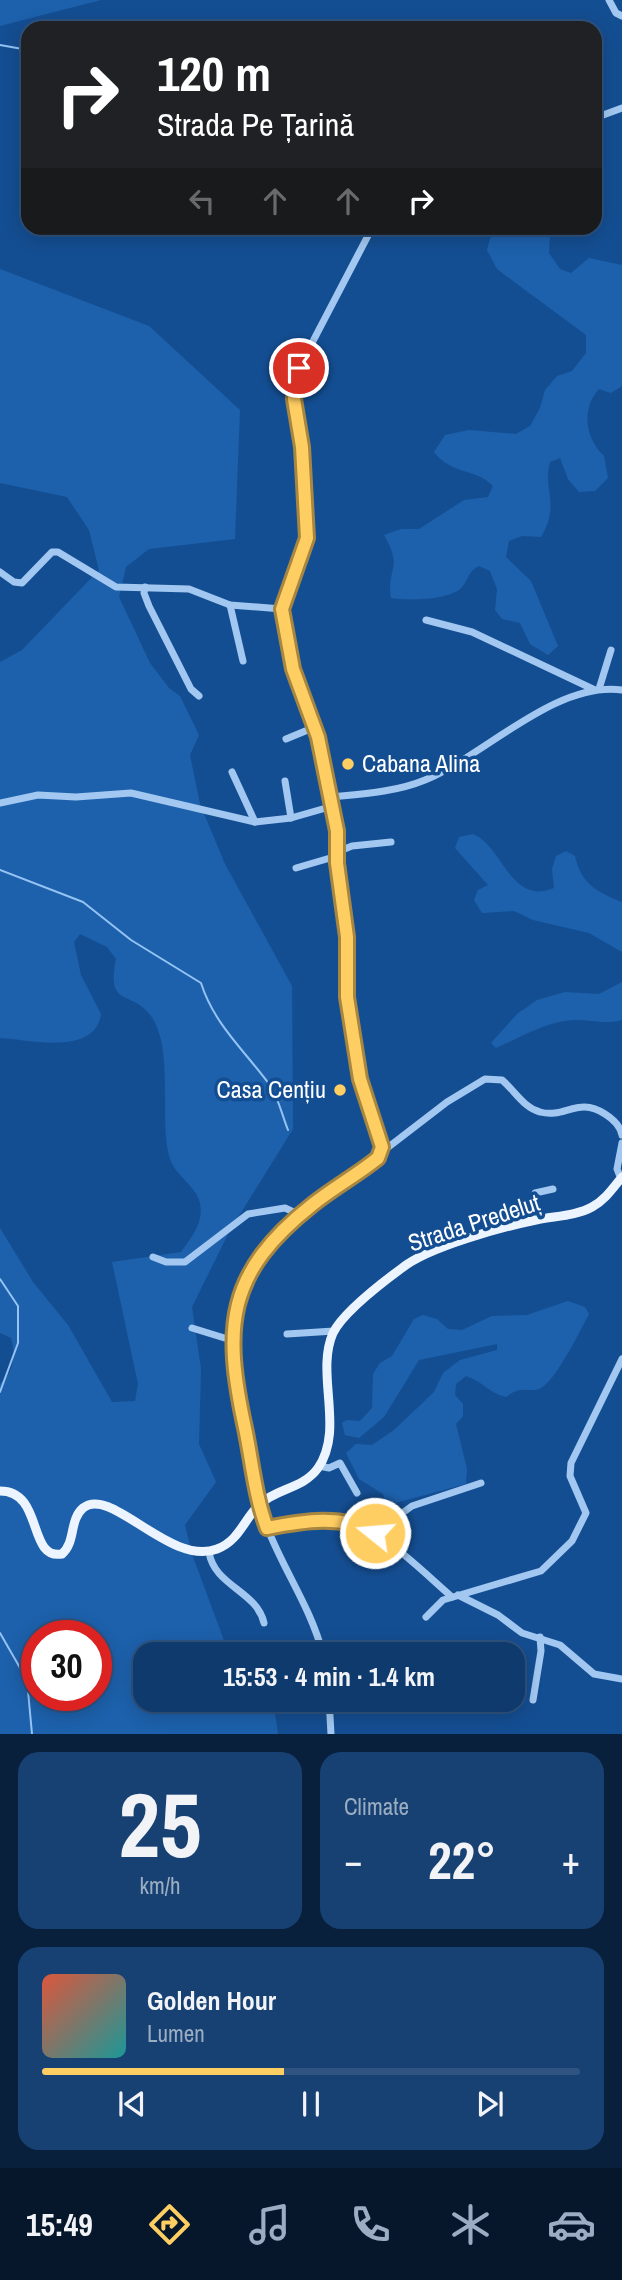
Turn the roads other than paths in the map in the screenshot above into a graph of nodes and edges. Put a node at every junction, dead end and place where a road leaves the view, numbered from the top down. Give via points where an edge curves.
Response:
1 (609, 0) edge
2 (622, 16) edge
3 (622, 108) edge
4 (602, 115) edge
5 (368, 235) edge
6 (0, 572) edge
7 (145, 587) junction
8 (230, 604) junction
9 (282, 609) junction
10 (426, 620) dead end
11 (611, 650) dead end
12 (243, 661) dead end
13 (597, 689) junction
14 (622, 690) edge
15 (199, 696) dead end
16 (315, 727) junction
17 (286, 738) dead end
18 (232, 772) dead end
19 (285, 782) dead end
20 (331, 797) junction
21 (0, 803) edge
22 (333, 806) junction
23 (291, 818) junction
24 (255, 821) junction
25 (391, 842) dead end
26 (337, 854) junction
27 (296, 868) dead end
28 (622, 1135) edge
29 (622, 1143) edge
30 (382, 1151) junction
31 (621, 1178) edge
32 (553, 1189) dead end
33 (300, 1215) junction
34 (530, 1222) junction
35 (152, 1257) dead end
36 (192, 1328) dead end
37 (334, 1331) junction
38 (287, 1334) dead end
39 (231, 1340) junction
40 (622, 1359) edge
41 (319, 1466) junction
42 (481, 1483) dead end
43 (0, 1491) edge
44 (358, 1493) dead end
45 (261, 1503) junction
46 (267, 1528) junction
47 (375, 1533) junction
48 (209, 1552) junction
49 (455, 1596) junction
50 (426, 1617) dead end
51 (264, 1623) dead end
52 (541, 1637) junction
53 (319, 1642) edge
54 (622, 1679) edge
55 (533, 1700) dead end
56 (330, 1712) edge
57 (331, 1734) edge

1 - 2 street
3 - 4 street
5 - 9 street via 295,382 308,529
6 - 7 street via 22,583 52,552 58,552 116,587
7 - 8 street via 189,589
7 - 15 street via 149,606 191,689
8 - 9 street
8 - 12 street
9 - 16 street via 293,669
10 - 13 street via 472,632
11 - 13 street
13 - 14 street
13 - 20 street via 527,718 426,780
16 - 17 street
16 - 20 street
18 - 24 street
19 - 23 street
20 - 22 street
21 - 24 street via 38,795 131,793
22 - 23 street
22 - 26 street
23 - 24 street
25 - 26 street via 352,846
26 - 27 street
26 - 30 street via 347,937 347,997 360,1079
28 - 30 street via 613,1119 600,1111 575,1106 538,1112 502,1080 491,1077 447,1102
29 - 31 street via 617,1169
30 - 33 street
31 - 34 main road, Strada Predeluț via 593,1207
32 - 34 street via 535,1193
33 - 35 street via 285,1208 248,1214 185,1262
33 - 39 street via 278,1236 244,1286 235,1307
34 - 37 main road, Strada Predeluț via 415,1259
36 - 39 street
37 - 38 street
37 - 41 main road via 329,1354 327,1442
39 - 45 street
40 - 49 street via 571,1463 570,1476 586,1513 572,1541 541,1572
41 - 44 street via 340,1464
41 - 45 main road via 301,1484
42 - 47 street via 412,1506
43 - 48 main road via 15,1494 25,1503 40,1542 51,1554 67,1550 78,1513 96,1503 117,1510 173,1546
45 - 46 street
45 - 48 main road via 232,1540
46 - 47 street via 315,1520 347,1523
46 - 53 street via 310,1612
47 - 49 street
48 - 51 street via 213,1568 258,1608
49 - 50 street via 435,1605
49 - 52 street via 498,1615 522,1633
52 - 54 street via 560,1645 594,1674
52 - 55 street
56 - 57 street

